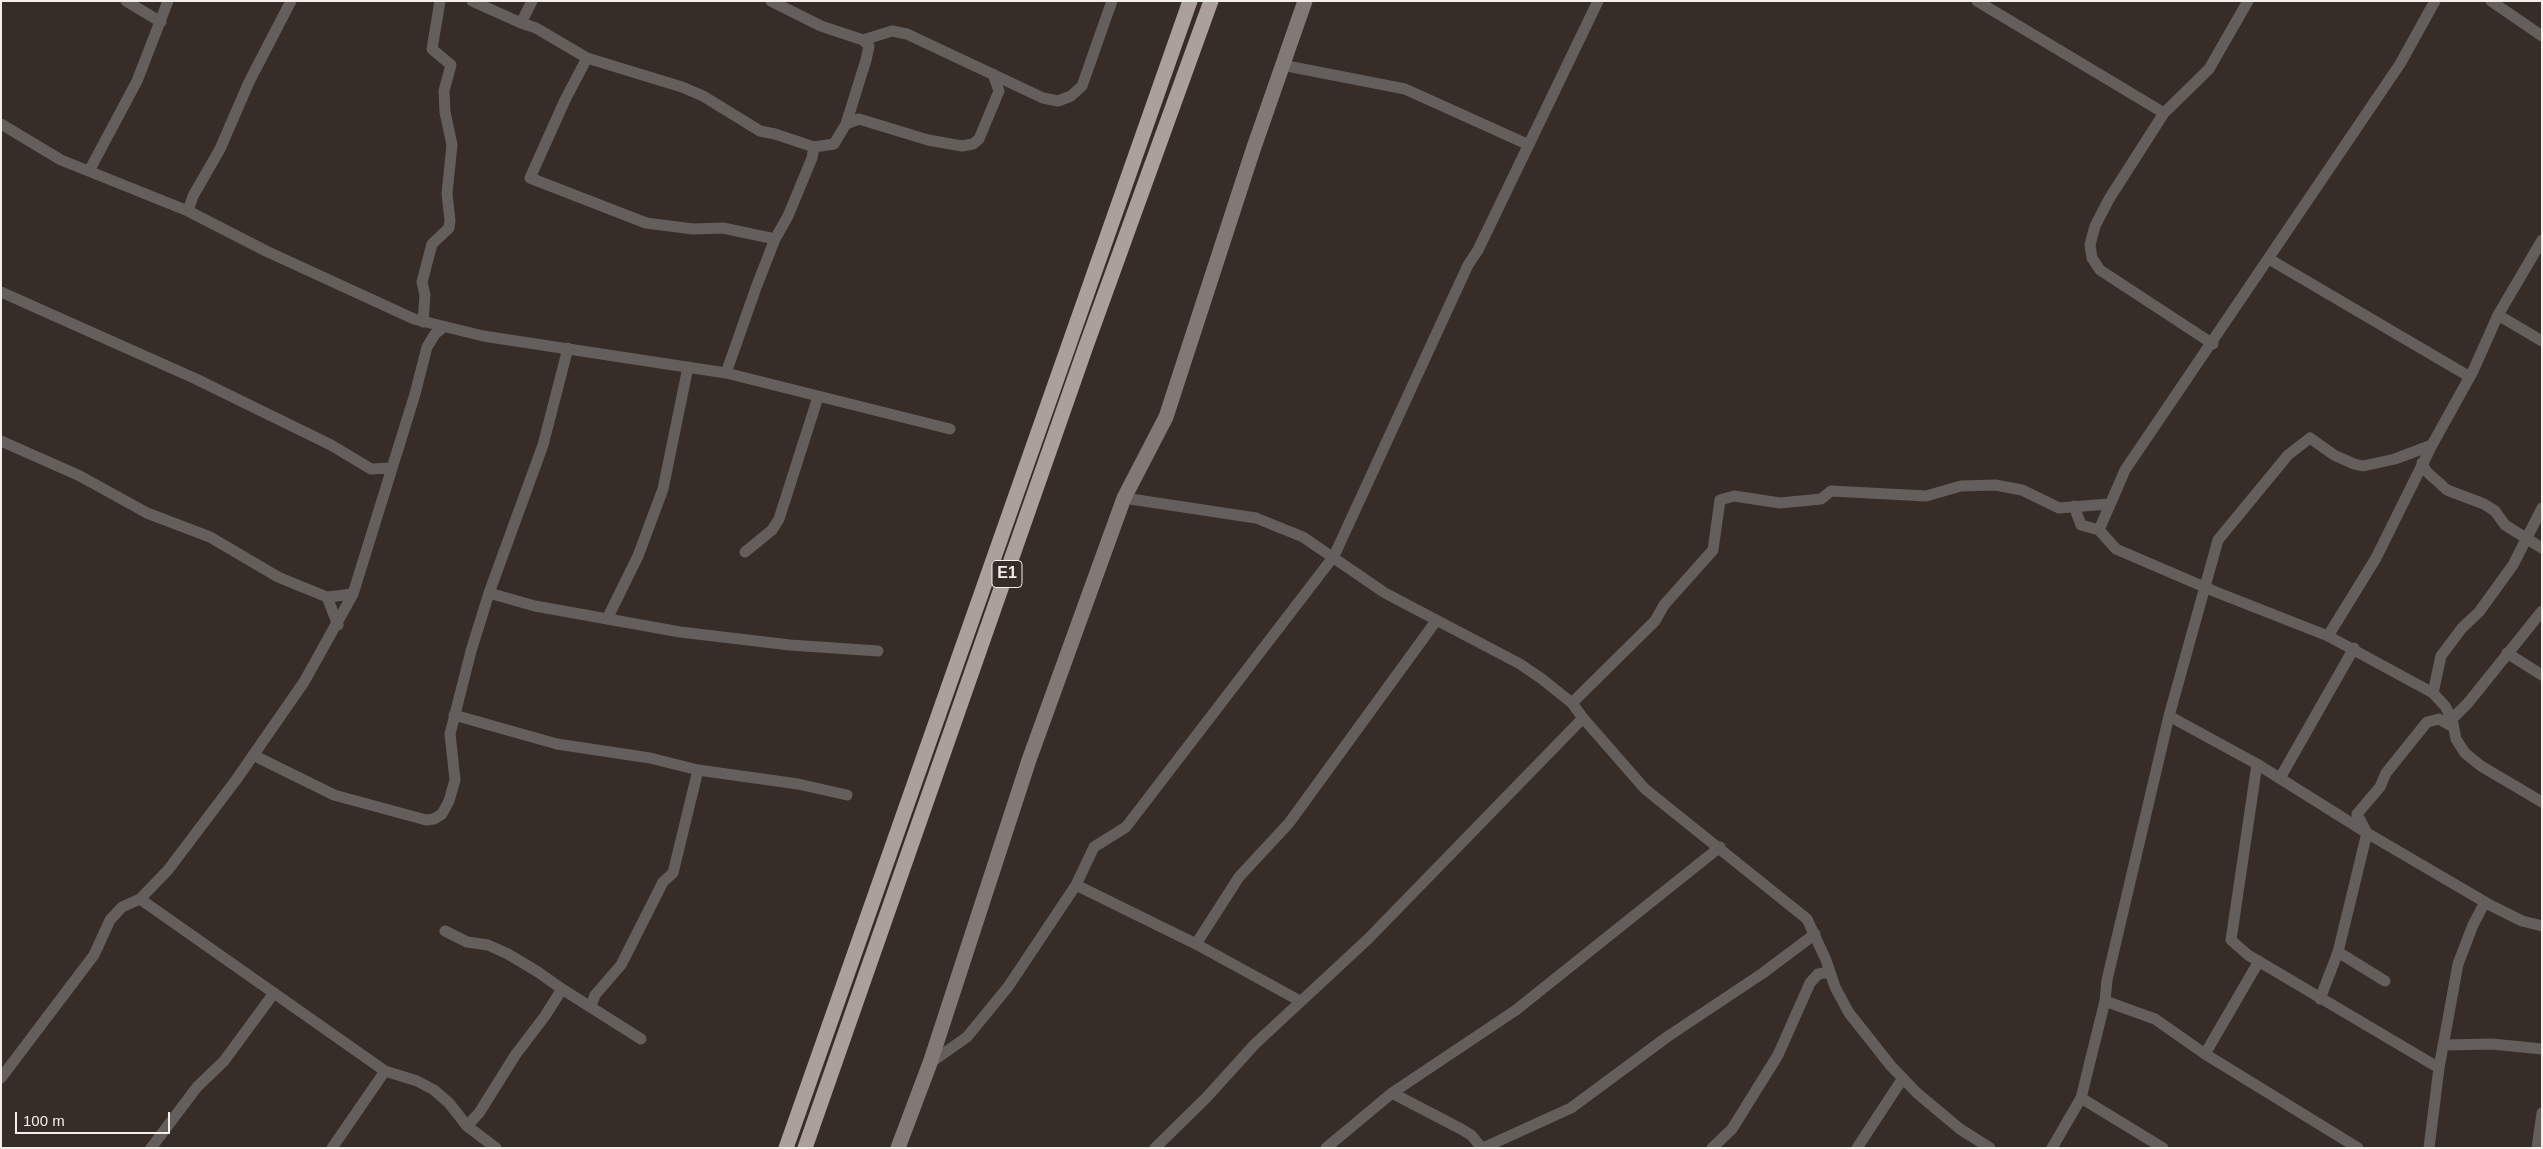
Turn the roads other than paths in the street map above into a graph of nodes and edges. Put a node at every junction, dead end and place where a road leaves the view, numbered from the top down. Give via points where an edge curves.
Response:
1 (126, 1) edge
2 (168, 1) edge
3 (290, 1) edge
4 (440, 1) edge
5 (472, 1) edge
6 (532, 1) edge
7 (770, 1) edge
8 (1112, 1) edge
9 (1190, 1) edge
10 (1211, 1) edge
11 (1305, 1) edge
12 (1598, 1) edge
13 (1977, 1) edge
14 (2435, 1) edge
15 (2491, 1) edge
16 (2244, 3) edge
17 (789, 6) edge
18 (161, 22) junction
19 (521, 23) junction
20 (2542, 36) edge
21 (863, 40) junction
22 (587, 58) junction
23 (1282, 65) junction
24 (993, 74) junction
25 (2164, 113) junction
26 (1, 124) edge
27 (846, 124) junction
28 (1529, 145) junction
29 (814, 148) junction
30 (89, 171) junction
31 (188, 211) junction
32 (775, 239) junction
33 (2542, 240) edge
34 (2269, 259) junction
35 (1, 292) edge
36 (2498, 315) junction
37 (418, 320) junction
38 (444, 327) junction
39 (2542, 341) edge
40 (2212, 344) junction
41 (427, 348) junction
42 (568, 348) junction
43 (688, 367) junction
44 (726, 373) junction
45 (2470, 377) junction
46 (818, 397) junction
47 (950, 429) dead end
48 (1, 441) edge
49 (2432, 445) junction
50 (2422, 463) junction
51 (392, 468) junction
52 (371, 469) junction
53 (383, 498) junction
54 (1124, 498) junction
55 (2108, 504) junction
56 (2074, 506) junction
57 (2542, 508) edge
58 (2099, 530) junction
59 (2526, 538) junction
60 (2542, 548) edge
61 (744, 552) dead end
62 (1334, 556) junction
63 (2204, 586) junction
64 (489, 593) junction
65 (353, 594) junction
66 (327, 596) junction
67 (2542, 611) edge
68 (607, 620) junction
69 (1436, 621) junction
70 (338, 625) junction
71 (2328, 636) junction
72 (2354, 648) junction
73 (878, 652) dead end
74 (2508, 653) junction
75 (2542, 675) edge
76 (2433, 693) junction
77 (1572, 703) junction
78 (454, 715) junction
79 (2169, 716) junction
80 (1583, 718) junction
81 (2453, 723) junction
82 (253, 755) junction
83 (2257, 764) junction
84 (698, 770) junction
85 (2280, 778) junction
86 (847, 795) dead end
87 (2542, 802) edge
88 (2367, 833) junction
89 (1720, 847) junction
90 (1076, 885) junction
91 (140, 899) junction
92 (2485, 902) junction
93 (2542, 926) edge
94 (445, 931) dead end
95 (1815, 934) junction
96 (1196, 944) junction
97 (2338, 952) junction
98 (2258, 961) junction
99 (1830, 972) junction
100 (2385, 981) dead end
101 (562, 990) junction
102 (274, 992) junction
103 (2320, 999) junction
104 (1300, 1001) junction
105 (2106, 1001) junction
106 (591, 1006) junction
107 (641, 1039) dead end
108 (2444, 1045) junction
109 (2542, 1049) edge
110 (2205, 1054) junction
111 (930, 1063) junction
112 (2439, 1068) junction
113 (385, 1071) junction
114 (1, 1078) edge
115 (1903, 1078) junction
116 (1392, 1093) junction
117 (2081, 1098) junction
118 (2542, 1113) edge
119 (467, 1126) junction
120 (151, 1148) edge
121 (332, 1148) edge
122 (496, 1148) edge
123 (786, 1148) edge
124 (805, 1148) edge
125 (898, 1148) edge
126 (1155, 1148) edge
127 (1326, 1148) edge
128 (1482, 1148) edge
129 (1712, 1148) edge
130 (1857, 1148) edge
131 (1990, 1148) edge
132 (2052, 1148) edge
133 (2163, 1148) edge
134 (2358, 1148) edge
135 (2429, 1148) edge
136 (2537, 1148) edge

1 - 18 street
2 - 18 street
3 - 31 street
4 - 37 street via 432,49 451,65 444,91 452,145 447,193 450,221 449,228 432,244 422,282 425,295
5 - 19 street
6 - 19 street
7 - 17 street
8 - 24 street via 1082,86 1071,96 1058,101 1043,98
9 - 123 highway, E1
10 - 124 highway, E1
11 - 23 street
12 - 28 street
13 - 25 street
14 - 34 street via 2400,64
15 - 20 street
16 - 25 street via 2209,69
17 - 21 street via 821,26
18 - 30 street via 137,81
19 - 22 street via 536,28
21 - 24 street via 892,31 908,34
21 - 27 street via 869,46
22 - 29 street via 682,87 760,131
22 - 32 street via 530,178 646,223 693,229 723,228
23 - 28 street via 1412,91
23 - 54 street via 1166,417
24 - 27 street via 1000,91 979,139 973,144 962,146 928,140 859,119
25 - 40 street via 2109,198 2095,226 2090,245 2092,258 2100,270
26 - 30 street via 61,160
27 - 29 street via 834,144
28 - 62 street via 1468,265
29 - 32 street via 788,216
30 - 31 street
31 - 37 street via 266,251
32 - 44 street
33 - 36 street
34 - 40 street
34 - 45 street
35 - 52 street via 204,383 331,445
36 - 39 street
36 - 45 street
37 - 38 street
37 - 41 street via 425,333
38 - 41 street via 435,334
38 - 42 street
40 - 55 street via 2125,470
41 - 51 street
42 - 43 street
42 - 64 street via 544,445
43 - 44 street
43 - 68 street via 664,489 638,556
44 - 46 street
45 - 49 street
46 - 47 street
46 - 61 street via 779,519 772,530
48 - 66 street via 80,476 147,513 210,537 278,577
49 - 50 street
49 - 63 street via 2363,466 2334,455 2310,438 2288,455 2218,540
50 - 59 street via 2426,471 2447,490 2484,504 2495,511 2505,525
50 - 71 street via 2376,558
51 - 52 street
51 - 53 street
52 - 53 street via 379,481
53 - 65 street
54 - 62 street via 1256,518 1303,537
54 - 111 street via 1030,760
55 - 56 street
55 - 58 street
56 - 58 street via 2081,525
56 - 77 street via 2058,508 2022,490 1995,486 1962,486 1926,496 1831,491 1821,499 1780,503 1734,496 1720,500 1712,550 1648,628
57 - 59 street
58 - 63 street via 2116,549
59 - 60 street
59 - 76 street via 2513,565 2441,656
62 - 69 street via 1385,593
62 - 90 street via 1126,827 1094,847
63 - 71 street
63 - 79 street
64 - 68 street
64 - 78 street
65 - 66 street
65 - 70 street
66 - 70 street
67 - 74 street
68 - 73 street via 790,645
69 - 77 street via 1520,664
69 - 96 street via 1289,823 1239,878
70 - 82 street via 304,682
71 - 72 street
72 - 76 street
72 - 85 street
74 - 75 street
74 - 81 street
76 - 81 street via 2445,706
77 - 80 street
78 - 82 street via 450,734 455,780 442,814 434,819 426,820 334,795
78 - 84 street via 557,744 650,758
79 - 83 street
79 - 105 street via 2107,980
80 - 89 street via 1645,789
80 - 104 street via 1368,939
81 - 87 street via 2456,739 2465,753
81 - 88 street via 2439,719 2427,722 2412,738 2358,814
82 - 91 street via 168,870
83 - 85 street
83 - 98 street via 2230,934 2235,945
84 - 86 street via 798,784
84 - 106 street via 673,873 663,882 622,965 595,995
85 - 88 street
88 - 92 street
88 - 97 street
89 - 95 street via 1807,918
89 - 116 street via 1516,1010
90 - 96 street
90 - 111 street via 1008,987 967,1037
91 - 102 street
91 - 114 street via 122,907 110,920 94,955
92 - 93 street via 2522,921
92 - 108 street via 2472,925 2458,964
94 - 101 street via 467,942 488,945 508,954
95 - 99 street
95 - 128 street via 1763,973 1666,1037 1571,1108
96 - 104 street
97 - 100 street
97 - 103 street
98 - 103 street
98 - 110 street
99 - 115 street via 1849,1013
99 - 129 street via 1818,974 1810,983 1778,1055 1732,1129
101 - 106 street
101 - 119 street
102 - 113 street
102 - 120 street via 224,1061 198,1087
103 - 112 street
104 - 126 street
105 - 110 street via 2155,1019
105 - 117 street
106 - 107 street
108 - 109 street via 2492,1044
108 - 112 street
110 - 134 street
111 - 125 street
112 - 135 street
113 - 119 street via 434,1090
113 - 121 street
115 - 130 street
115 - 131 street via 1960,1129
116 - 127 street
116 - 128 street via 1471,1135
117 - 132 street
117 - 133 street
118 - 136 street
119 - 122 street

